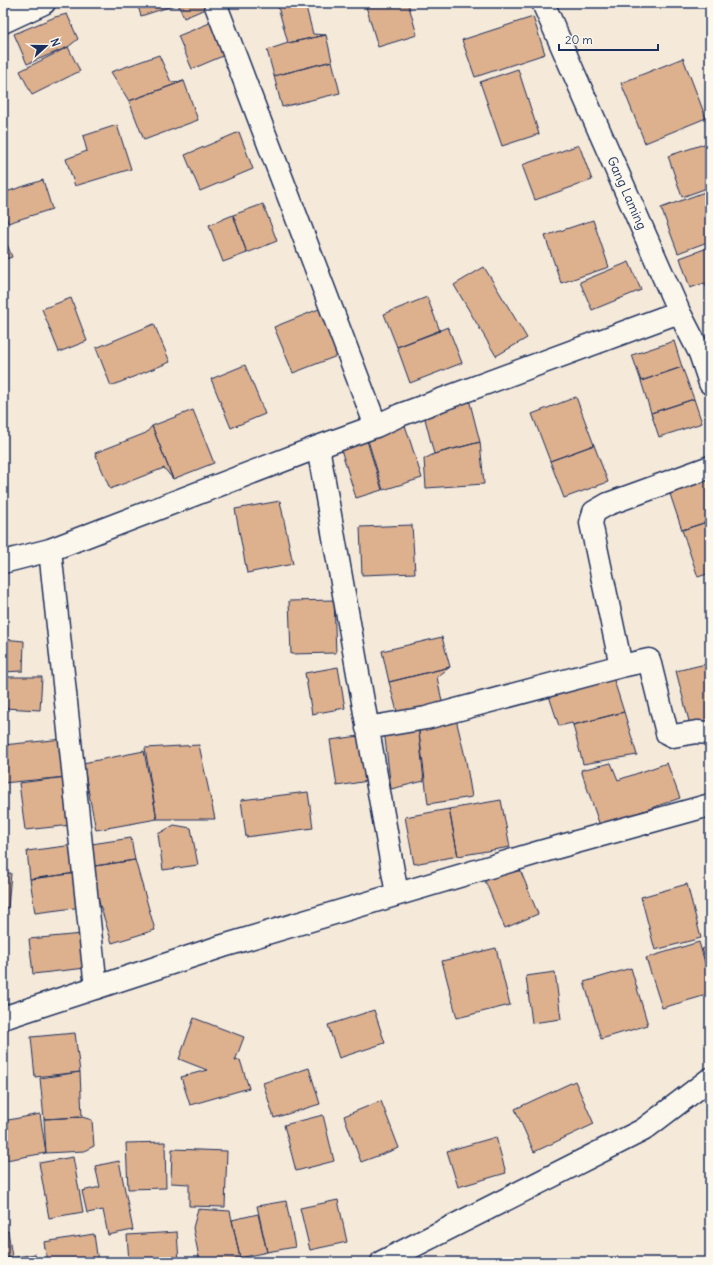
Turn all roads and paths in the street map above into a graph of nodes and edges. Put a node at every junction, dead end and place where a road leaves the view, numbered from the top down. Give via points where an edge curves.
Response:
1 (44, 3) edge
2 (216, 3) edge
3 (543, 3) edge
4 (3, 22) edge
5 (679, 312) junction
6 (705, 352) edge
7 (710, 383) edge
8 (376, 426) junction
9 (318, 447) junction
10 (710, 467) edge
11 (50, 550) junction
12 (3, 562) edge
13 (621, 666) junction
14 (367, 728) junction
15 (710, 733) edge
16 (710, 805) edge
17 (397, 894) junction
18 (96, 988) junction
19 (3, 1018) edge
20 (710, 1079) edge
21 (382, 1262) edge

1 - 4 street
2 - 8 street
3 - 5 street, Gang Laming
5 - 6 street, Gang Laming
5 - 8 street
6 - 7 street, Gang Laming
8 - 9 street
9 - 11 street
9 - 14 street
10 - 13 street via 608,504 594,512 591,523
11 - 12 street
11 - 18 street
13 - 14 street via 426,718
13 - 15 street via 649,660 667,733 673,736 697,732
14 - 17 street
16 - 17 street
17 - 18 street via 223,946
18 - 19 street
20 - 21 street via 643,1130

